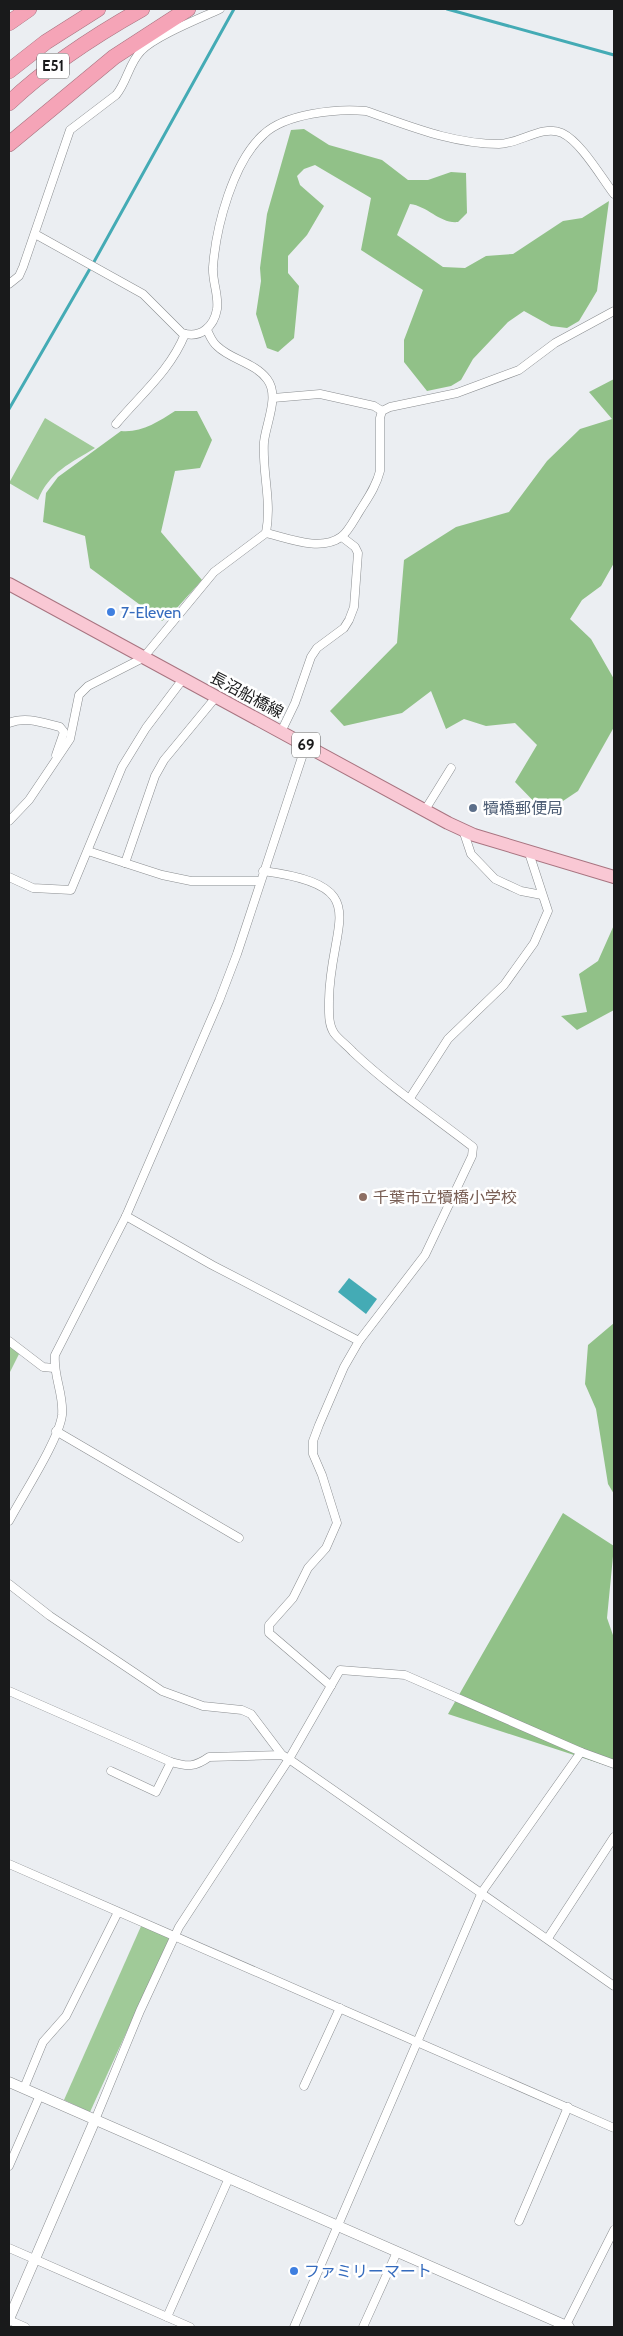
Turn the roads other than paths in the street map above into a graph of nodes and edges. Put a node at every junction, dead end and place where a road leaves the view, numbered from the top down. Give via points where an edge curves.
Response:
1 (98, 9) edge
2 (142, 9) edge
3 (188, 9) edge
4 (220, 9) edge
5 (9, 71) edge
6 (9, 103) edge
7 (9, 144) edge
8 (614, 194) edge
9 (35, 234) junction
10 (9, 284) edge
11 (614, 312) edge
12 (207, 330) junction
13 (185, 334) junction
14 (273, 398) junction
15 (382, 411) junction
16 (116, 424) dead end
17 (266, 533) junction
18 (342, 536) junction
19 (9, 584) edge
20 (143, 658) junction
21 (183, 679) junction
22 (216, 697) junction
23 (9, 723) edge
24 (281, 732) junction
25 (306, 745) junction
26 (52, 765) junction
27 (451, 768) dead end
28 (425, 810) junction
29 (9, 821) edge
30 (463, 830) junction
31 (88, 851) junction
32 (529, 853) junction
33 (125, 863) junction
34 (264, 871) junction
35 (613, 876) edge
36 (9, 877) edge
37 (260, 881) junction
38 (542, 895) junction
39 (410, 1098) junction
40 (126, 1216) junction
41 (9, 1341) edge
42 (359, 1341) junction
43 (54, 1368) junction
44 (56, 1431) junction
45 (9, 1521) edge
46 (238, 1538) dead end
47 (9, 1584) edge
48 (331, 1686) junction
49 (9, 1691) edge
50 (581, 1752) junction
51 (285, 1757) junction
52 (171, 1762) junction
53 (614, 1764) edge
54 (111, 1771) dead end
55 (614, 1838) edge
56 (9, 1864) edge
57 (482, 1892) junction
58 (118, 1912) junction
59 (175, 1936) junction
60 (548, 1938) junction
61 (614, 1986) edge
62 (340, 2008) junction
63 (418, 2042) junction
64 (9, 2082) edge
65 (304, 2086) dead end
66 (24, 2088) junction
67 (40, 2095) junction
68 (568, 2107) junction
69 (95, 2120) junction
70 (614, 2128) edge
71 (9, 2166) edge
72 (229, 2178) junction
73 (519, 2221) dead end
74 (338, 2226) junction
75 (614, 2230) edge
76 (9, 2248) edge
77 (397, 2252) junction
78 (35, 2260) junction
79 (167, 2317) junction
80 (9, 2320) edge
81 (25, 2327) edge
82 (190, 2327) edge
83 (294, 2327) edge
84 (363, 2327) edge
85 (567, 2327) edge

1 - 5 highway, E51 via 46,42
2 - 6 highway, E51 via 59,61
3 - 7 highway via 114,57
4 - 9 street via 177,29 141,51 116,95 70,130
8 - 12 street via 573,141 560,132 488,144 446,138 366,111 299,116 263,135 245,158 225,204 213,268 217,310
9 - 10 street via 19,276
9 - 13 street via 143,294
11 - 15 street via 554,343 519,370 456,394
12 - 13 street
12 - 14 street via 218,348 246,361 263,374 269,381
13 - 16 street via 160,377
14 - 15 street via 320,394 374,406
14 - 17 street via 264,441 269,512
15 - 18 street via 378,479
17 - 18 street via 313,544 325,544
17 - 20 street via 214,572
18 - 24 street via 355,546 358,553 354,607 344,628 325,641 311,658
19 - 20 main road, 長沼船橋線 / 69
20 - 21 main road, 長沼船橋線 / 69
20 - 26 street via 88,686 79,695 70,739
21 - 22 main road, 長沼船橋線 / 69
21 - 31 street via 122,767
22 - 24 main road, 長沼船橋線 / 69
22 - 33 street via 164,760
23 - 26 street via 26,719 60,727 64,732
24 - 25 main road, 長沼船橋線 / 69
25 - 28 main road, 長沼船橋線 / 69
25 - 34 street
26 - 29 street via 29,800
27 - 28 street
28 - 30 main road, 長沼船橋線 / 69
30 - 32 main road, 長沼船橋線 / 69
30 - 38 street via 471,854 495,879 521,891
31 - 33 street
31 - 36 street via 71,890 33,888
32 - 35 main road, 長沼船橋線 / 69
32 - 38 street
33 - 37 street via 192,881
34 - 37 street
34 - 39 street via 313,881 328,889 336,900 340,923 328,1018 334,1033 366,1064
37 - 40 street via 219,1001
38 - 39 street via 548,911 534,943 504,985 448,1039
39 - 42 street via 473,1146 472,1156 425,1254
40 - 42 street via 212,1265
40 - 43 street via 55,1355
41 - 43 street via 42,1367
42 - 48 street via 344,1367 313,1441 313,1454 337,1523 326,1548 308,1568 293,1598 269,1625 269,1633
43 - 44 street via 62,1399 62,1417
44 - 45 street
44 - 46 street
47 - 51 street via 50,1616 162,1691 203,1706 251,1714
48 - 50 street via 340,1670 405,1675
48 - 51 street
49 - 52 street
50 - 53 street
50 - 57 street
51 - 52 street via 209,1757 193,1766
51 - 57 street
51 - 59 street
52 - 54 street via 156,1792
55 - 60 street
56 - 58 street
57 - 60 street
57 - 63 street
58 - 59 street
58 - 66 street via 66,2016 43,2042
59 - 62 street
59 - 69 street
60 - 61 street
62 - 63 street
62 - 65 street
63 - 68 street
63 - 74 street
64 - 66 street
66 - 67 street
67 - 69 street
67 - 71 street
68 - 70 street
68 - 73 street
69 - 72 street
69 - 78 street
72 - 74 street
72 - 79 street
74 - 77 street
74 - 83 street
75 - 85 street
76 - 78 street
77 - 84 street
77 - 85 street
78 - 79 street
78 - 80 street
79 - 82 street
80 - 81 street

